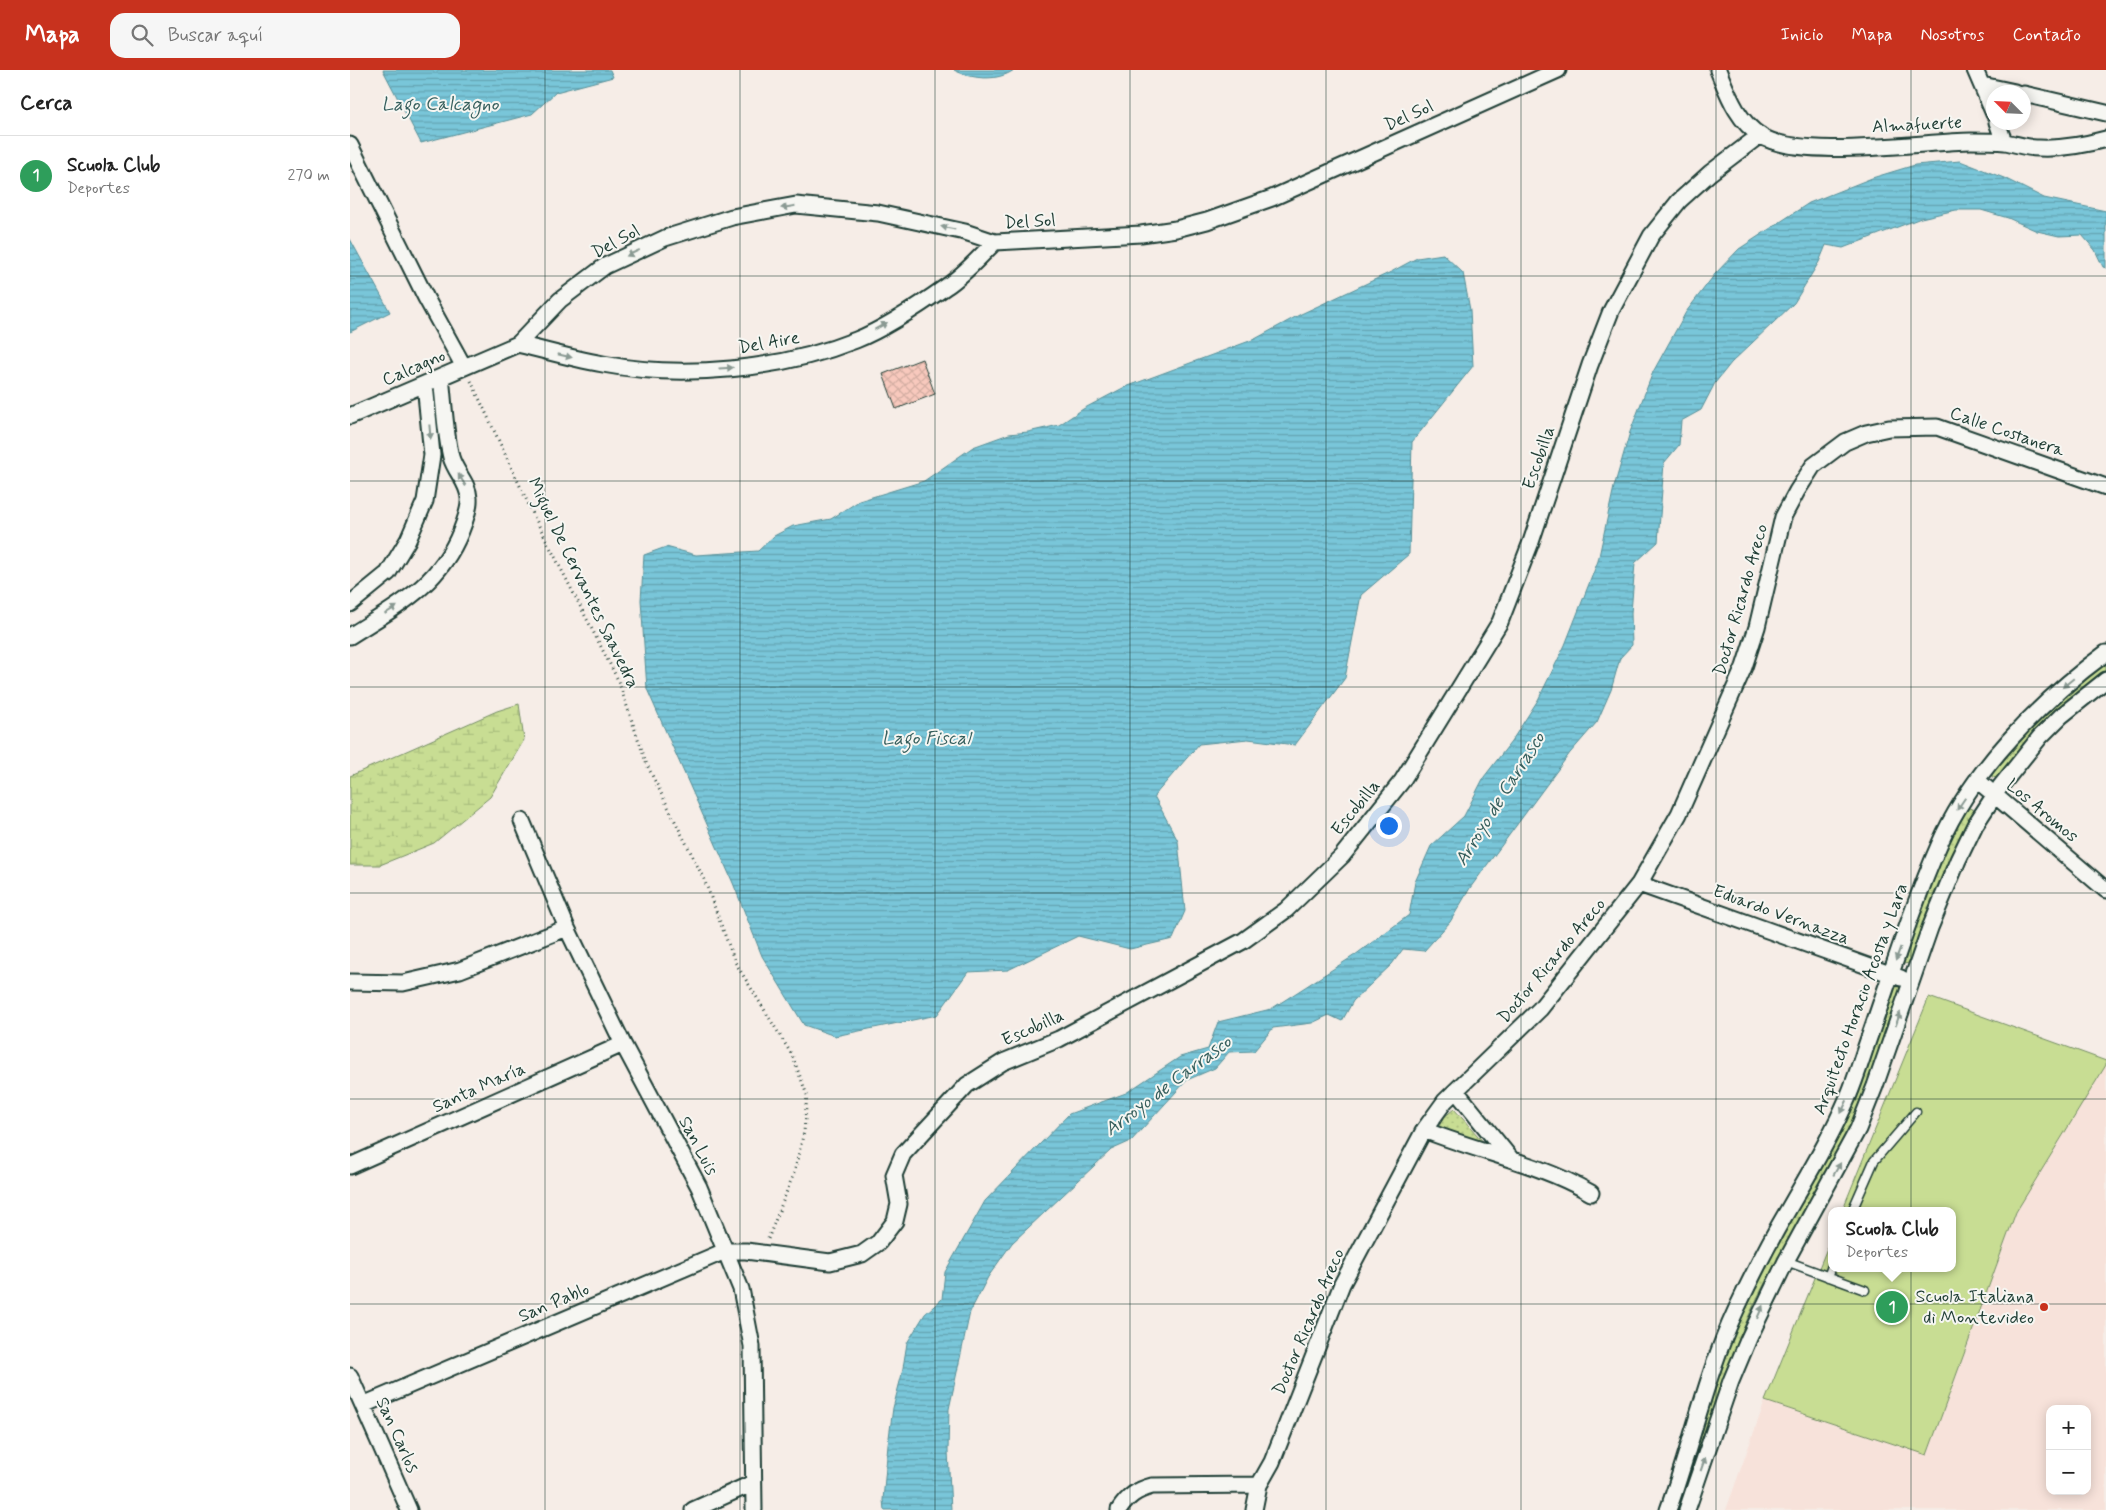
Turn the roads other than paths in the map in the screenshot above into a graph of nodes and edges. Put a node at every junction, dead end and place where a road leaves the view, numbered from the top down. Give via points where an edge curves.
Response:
1 (1558, 70) edge
2 (1718, 70) edge
3 (1975, 70) edge
4 (1982, 85) junction
5 (1986, 86) edge
6 (1986, 95) edge
7 (2031, 96) edge
8 (2106, 113) edge
9 (2000, 130) edge
10 (1760, 136) junction
11 (2106, 140) edge
12 (2004, 142) junction
13 (350, 144) edge
14 (995, 242) junction
15 (518, 344) junction
16 (464, 367) junction
17 (441, 377) junction
18 (425, 384) junction
19 (350, 416) edge
20 (1814, 466) joint
21 (2106, 488) edge
22 (350, 604) edge
23 (350, 636) edge
24 (2106, 653) edge
25 (2106, 680) edge
26 (1978, 780) junction
27 (1994, 795) junction
28 (522, 821) dead end
29 (1639, 884) junction
30 (2106, 890) edge
31 (567, 928) junction
32 (1891, 975) junction
33 (1911, 981) junction
34 (350, 982) edge
35 (623, 1044) junction
36 (1456, 1091) junction
37 (1916, 1112) dead end
38 (1424, 1130) junction
39 (1511, 1159) junction
40 (350, 1166) edge
41 (1591, 1193) dead end
42 (1854, 1207) edge
43 (725, 1251) junction
44 (762, 1253) joint
45 (1786, 1261) junction
46 (1830, 1272) edge
47 (1828, 1277) junction
48 (1865, 1290) dead end
49 (350, 1376) edge
50 (363, 1405) junction
51 (753, 1484) junction
52 (1259, 1484) junction
53 (410, 1510) edge
54 (693, 1510) edge
55 (754, 1510) edge
56 (1119, 1510) edge
57 (1254, 1510) edge
58 (1668, 1510) edge
59 (1687, 1510) edge

1 - 14 street, Del Sol via 1272,198 1207,221 1141,234
2 - 10 street via 1742,120
3 - 4 street
4 - 5 street
4 - 6 street
7 - 8 street
9 - 12 street
10 - 12 street, Almafuerte via 1806,147 1838,148
10 - 44 street, Escobilla via 1710,173 1679,202 1651,236 1611,311 1590,364 1531,542 1500,622 1402,782 1342,856 1286,910 1244,941 1059,1039 1003,1062 966,1085 903,1154 894,1175 899,1204 895,1221 879,1242 862,1254 830,1262
11 - 12 street, Almafuerte via 2060,148
13 - 16 street
15 -> 14 street, Del Aire via 604,365 654,370 749,367 800,358 858,340 904,314 949,284
14 -> 15 street, Del Sol via 878,213 796,205 732,217 665,238 605,266 560,300
15 - 16 street, Calcagno
16 - 17 street, Calcagno
17 - 18 street, Calcagno
23 -> 17 street via 412,597 433,577 455,546 466,521 470,498 450,456
18 - 19 street, Calcagno
18 -> 22 street via 432,455 425,501 408,540 388,573
20 - 21 street, Calle Costanera via 1845,442 1866,433 1889,428 1937,427
20 - 29 street, Doctor Ricardo Areco via 1783,517 1757,627 1744,667 1679,814
24 -> 26 street, Arquitecto Horacio Acosta y Lara via 2023,724
25 - 27 street via 2040,737
26 - 27 street, Los Aromos
26 -> 32 street, Arquitecto Horacio Acosta y Lara via 1957,809 1940,842
27 - 30 street, Los Aromos
27 - 33 street via 1958,860
28 - 31 street, San Luis
29 - 32 street, Eduardo Vernazza
29 - 36 street, Doctor Ricardo Areco via 1540,1009
31 - 34 street via 460,970 404,982
31 - 35 street, San Luis
32 - 33 street, Eduardo Vernazza
32 -> 58 street, Arquitecto Horacio Acosta y Lara via 1849,1095 1816,1163 1762,1258 1721,1346
45 -> 33 street via 1858,1130
35 - 40 street, Santa María
35 - 43 street, San Luis via 699,1188
36 - 38 street, Doctor Ricardo Areco
36 - 39 street
37 - 42 lane via 1874,1161
38 - 39 street
38 - 52 street, Doctor Ricardo Areco via 1342,1284 1272,1462
39 - 41 street
43 - 44 street, San Pablo
43 - 50 street, San Pablo
43 - 51 street, San Luis via 741,1289 752,1346
45 - 47 lane
59 -> 45 street via 1731,1381 1762,1307
46 - 47 lane
47 - 48 lane
49 - 50 street, San Carlos
50 - 53 street, San Carlos
51 - 54 street
51 - 55 street, San Luis
52 - 56 street via 1152,1486 1137,1490
52 - 57 street, Doctor Ricardo Areco

